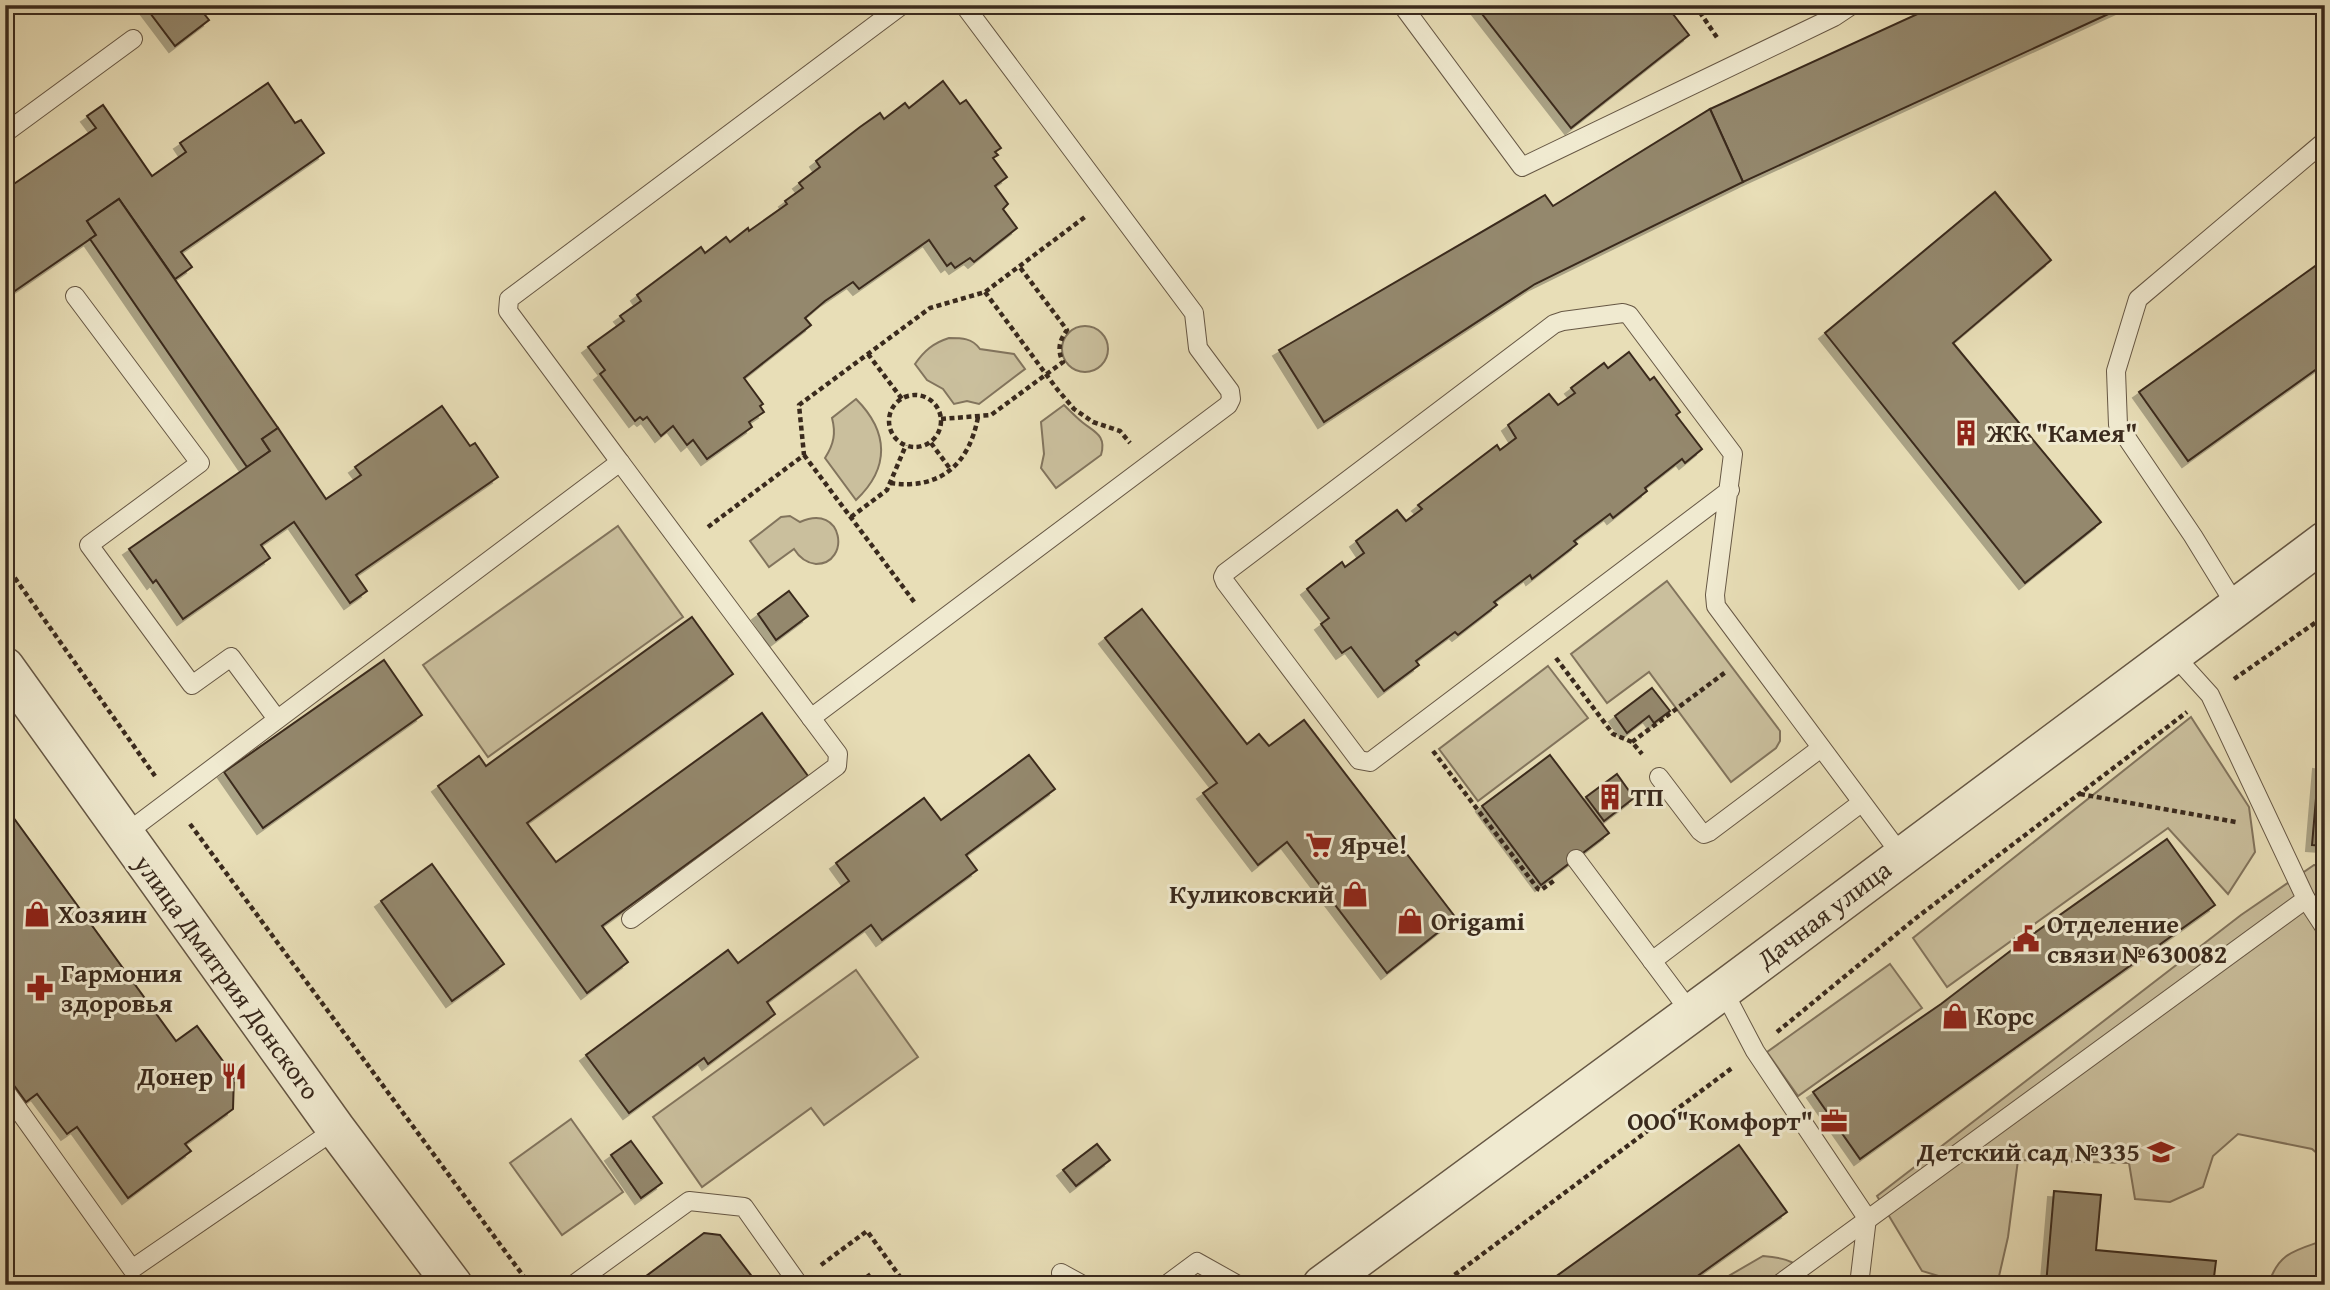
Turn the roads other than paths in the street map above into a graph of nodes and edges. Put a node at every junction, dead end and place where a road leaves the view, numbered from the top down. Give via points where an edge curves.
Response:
1 (902, 5) edge
2 (964, 5) edge
3 (1402, 5) edge
4 (1852, 5) edge
5 (133, 39) dead end
6 (5, 133) edge
7 (2325, 141) edge
8 (75, 296) dead end
9 (621, 462) junction
10 (1730, 489) junction
11 (2325, 541) edge
12 (2236, 606) junction
13 (2172, 653) junction
14 (5, 667) edge
15 (811, 718) junction
16 (277, 719) junction
17 (1821, 748) junction
18 (1659, 777) road end
19 (1861, 803) junction
20 (125, 834) junction
21 (1902, 856) junction
22 (1577, 861) road end
23 (2306, 899) junction
24 (2325, 900) edge
25 (631, 919) dead end
26 (2325, 928) edge
27 (1652, 961) junction
28 (1723, 990) junction
29 (1691, 1013) junction
30 (5, 1091) edge
31 (336, 1129) junction
32 (1867, 1218) junction
33 (1061, 1273) dead end
34 (797, 1282) road end
35 (453, 1285) edge
36 (573, 1285) edge
37 (1083, 1285) edge
38 (1166, 1285) edge
39 (1238, 1285) edge
40 (1322, 1285) edge
41 (1778, 1285) edge
42 (1859, 1285) edge

1 - 9 lane via 509,299 508,311
2 - 15 lane via 1194,313 1198,348 1230,391 1231,399
3 - 4 lane via 1522,167
5 - 6 lane
7 - 12 lane via 2138,299 2116,372 2118,425
8 - 16 lane via 200,463 89,545 192,685 231,657
9 - 15 lane
9 - 16 lane
10 - 10 lane via 1731,448 1633,318 1623,313 1563,321 1223,577 1359,760 1370,762
10 - 17 lane via 1716,606
11 - 12 street, Дачная улица
12 - 13 street, Дачная улица
13 - 21 street, Дачная улица
13 - 23 lane via 2210,695
14 - 20 street, улица Дмитрия Донского
15 - 25 lane via 838,754 837,766
16 - 20 lane
17 - 18 lane via 1704,834
17 - 19 lane
19 - 21 lane
19 - 27 lane
20 - 31 street, улица Дмитрия Донского
21 - 28 street, Дачная улица
22 - 27 lane
23 - 24 lane
23 - 26 lane
23 - 32 lane
27 - 29 lane
28 - 29 street, Дачная улица
28 - 32 lane via 1755,1051
29 - 40 street, Дачная улица
30 - 31 lane via 132,1269
31 - 35 street, улица Дмитрия Донского
32 - 41 lane
32 - 42 lane
33 - 37 lane
34 - 36 lane via 744,1207 690,1201
38 - 39 lane via 1197,1262

